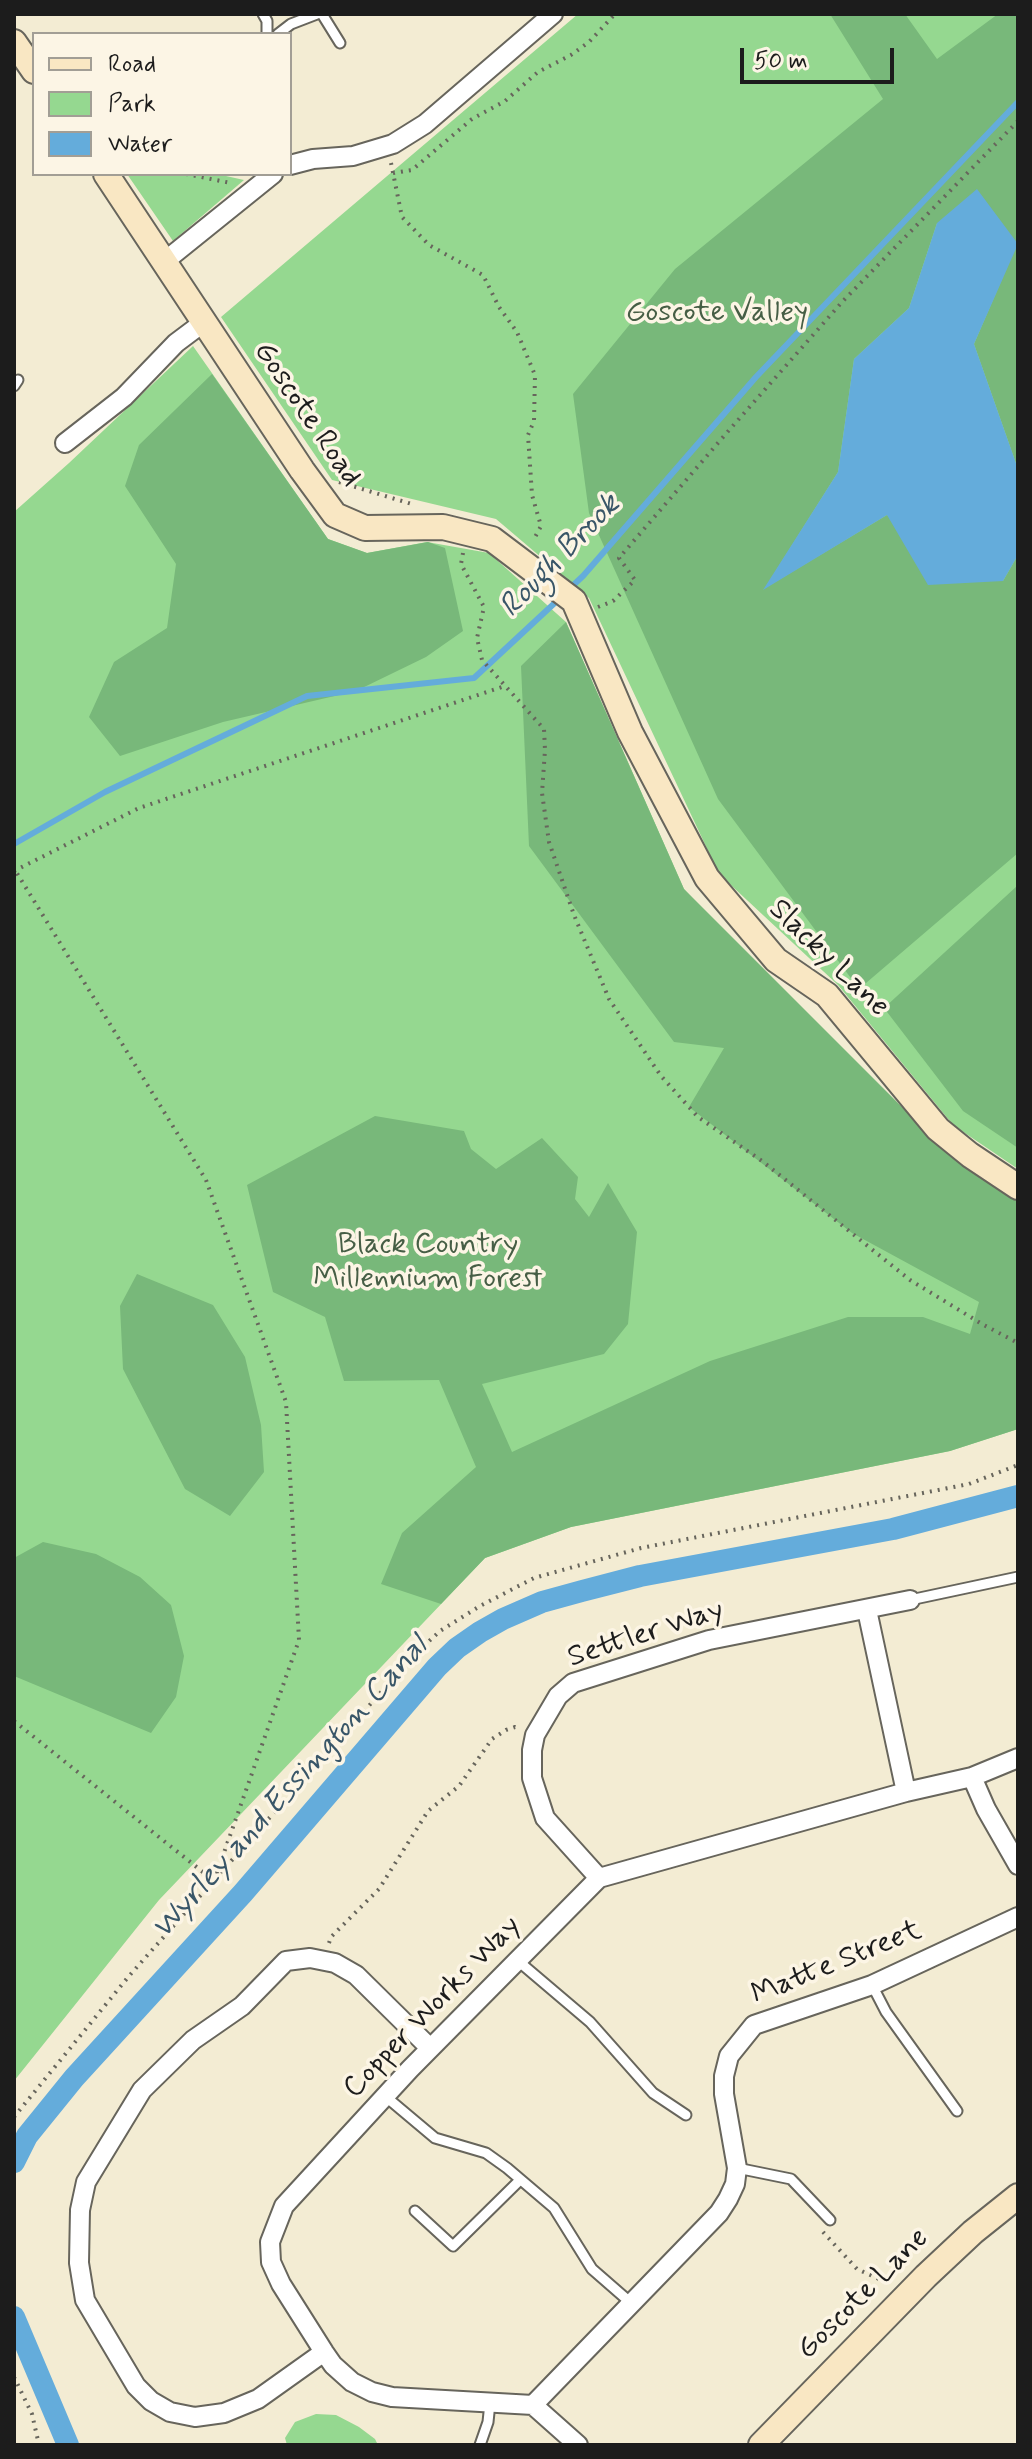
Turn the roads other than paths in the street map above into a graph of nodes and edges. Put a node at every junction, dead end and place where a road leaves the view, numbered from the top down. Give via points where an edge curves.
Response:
1 (320, 14) edge
2 (549, 15) edge
3 (281, 32) edge
4 (340, 43) dead end
5 (16, 49) edge
6 (32, 69) edge
7 (292, 164) edge
8 (107, 176) edge
9 (270, 176) edge
10 (165, 261) junction
11 (204, 322) junction
12 (65, 443) dead end
13 (546, 577) joint
14 (1018, 1187) edge
15 (1018, 1577) edge
16 (910, 1600) joint
17 (867, 1610) junction
18 (1018, 1758) edge
19 (972, 1777) junction
20 (906, 1792) junction
21 (1018, 1865) edge
22 (599, 1878) junction
23 (1018, 1917) edge
24 (517, 1960) junction
25 (872, 1985) junction
26 (430, 2048) junction
27 (385, 2096) junction
28 (957, 2111) dead end
29 (686, 2115) dead end
30 (737, 2168) junction
31 (520, 2180) junction
32 (1018, 2196) edge
33 (415, 2211) dead end
34 (830, 2220) dead end
35 (631, 2303) junction
36 (324, 2352) junction
37 (490, 2403) junction
38 (533, 2405) junction
39 (480, 2445) edge
40 (578, 2445) edge
41 (761, 2445) edge

1 - 3 lane
1 - 4 lane
2 - 7 street via 425,124 393,144
5 - 6 street
8 - 10 street, Goscote Road
9 - 10 street
10 - 11 street, Goscote Road
11 - 12 street via 124,397
11 - 13 street, Goscote Road via 335,515 365,528 443,527 492,539
13 - 14 street, Slacky Lane via 574,601 630,732 707,878 776,960 827,995 938,1129
15 - 16 lane
16 - 17 street, Settler Way
17 - 20 street
17 - 22 street, Settler Way via 709,1640 573,1683 552,1704 535,1735 532,1778 545,1818
18 - 19 street, Copper Works Way
19 - 20 street, Copper Works Way
19 - 21 street
20 - 22 street, Copper Works Way
22 - 24 street, Copper Works Way
23 - 25 street, Matte Street
24 - 26 street, Copper Works Way
24 - 29 lane via 590,2022 653,2093
25 - 28 lane
25 - 30 street, Matte Street via 754,2025 737,2043 729,2056 724,2094
26 - 27 street, Copper Works Way
26 - 36 street via 356,1975 335,1963 286,1961 242,2006 193,2040 142,2090 86,2182 79,2263 85,2300 136,2386 151,2401 195,2417 224,2413 258,2399
27 - 31 lane via 435,2138 486,2153
27 - 36 street, Copper Works Way via 284,2206 270,2242 271,2262 281,2284
30 - 34 lane via 791,2179
30 - 35 street via 735,2184 719,2213
31 - 33 lane via 453,2246
31 - 35 lane via 554,2208 592,2269
32 - 41 street, Goscote Lane via 926,2276
35 - 38 street
36 - 37 street, Copper Works Way via 352,2382 372,2392
37 - 38 street, Copper Works Way
37 - 39 lane
38 - 40 street

